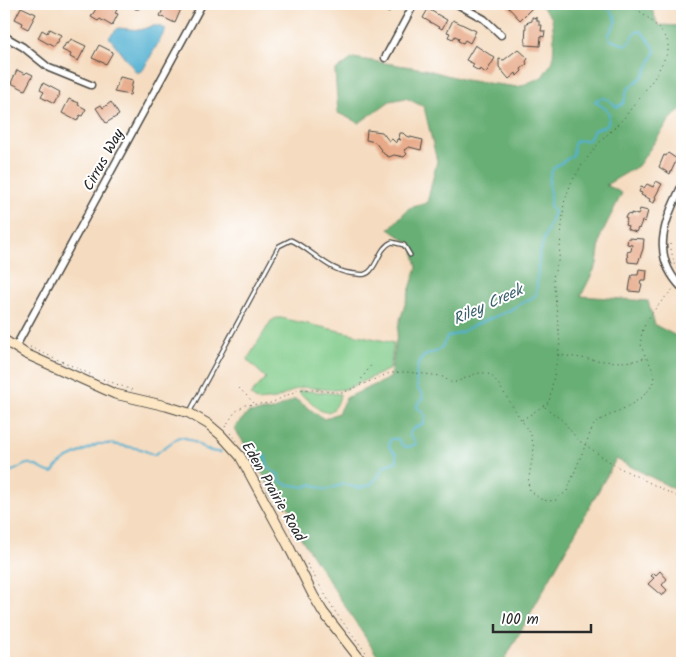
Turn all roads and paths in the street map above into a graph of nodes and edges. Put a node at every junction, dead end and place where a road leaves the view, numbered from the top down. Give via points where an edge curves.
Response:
1 (202, 4) edge
2 (414, 4) edge
3 (457, 4) edge
4 (622, 4) edge
5 (638, 4) edge
6 (632, 6) junction
7 (501, 35) dead end
8 (4, 36) edge
9 (385, 58) dead end
10 (91, 85) dead end
11 (682, 185) edge
12 (670, 241) dead end
13 (410, 255) dead end
14 (682, 276) edge
15 (680, 286) edge
16 (4, 340) edge
17 (17, 345) junction
18 (558, 355) junction
19 (646, 357) junction
20 (372, 364) dead end
21 (361, 385) junction
22 (239, 388) dead end
23 (135, 390) dead end
24 (256, 404) junction
25 (544, 406) junction
26 (189, 413) junction
27 (522, 420) junction
28 (224, 427) dead end
29 (230, 432) dead end
30 (585, 444) junction
31 (241, 445) dead end
32 (682, 499) edge
33 (270, 500) dead end
34 (293, 538) dead end
35 (306, 562) dead end
36 (363, 663) edge
37 (374, 663) edge

1 - 17 street, Cirrus Way
2 - 9 street
3 - 7 street via 484,18
4 - 6 path
5 - 6 path
6 - 18 path via 660,29 668,42 668,52 655,77 582,165 571,183 564,203 559,258 553,277 560,343
8 - 10 street via 24,47 49,68
11 - 15 street via 663,232 667,267
12 - 14 path via 674,264
13 - 26 lane via 404,245 392,242 383,248 370,272 357,274 346,273 324,263 291,240 279,246
15 - 19 path via 658,305 645,325 640,337
16 - 17 street, Eden Prairie Road
17 - 23 path
17 - 26 street, Eden Prairie Road via 115,394
18 - 19 path via 603,361 638,361
18 - 25 path via 552,392
19 - 30 path via 653,375 650,388 638,400 598,420
20 - 21 path
21 - 24 path via 342,393 298,390 271,403
21 - 27 path via 390,372 429,374 452,382 486,372 494,376
22 - 24 path
24 - 28 path via 240,408
25 - 27 path
25 - 30 path
26 - 36 street, Eden Prairie Road via 211,426 240,456 313,596
27 - 30 path via 533,441 528,483 530,490 540,499 556,500 568,491
29 - 31 path
30 - 32 path via 626,472
33 - 34 path via 286,515
35 - 37 path via 336,613

